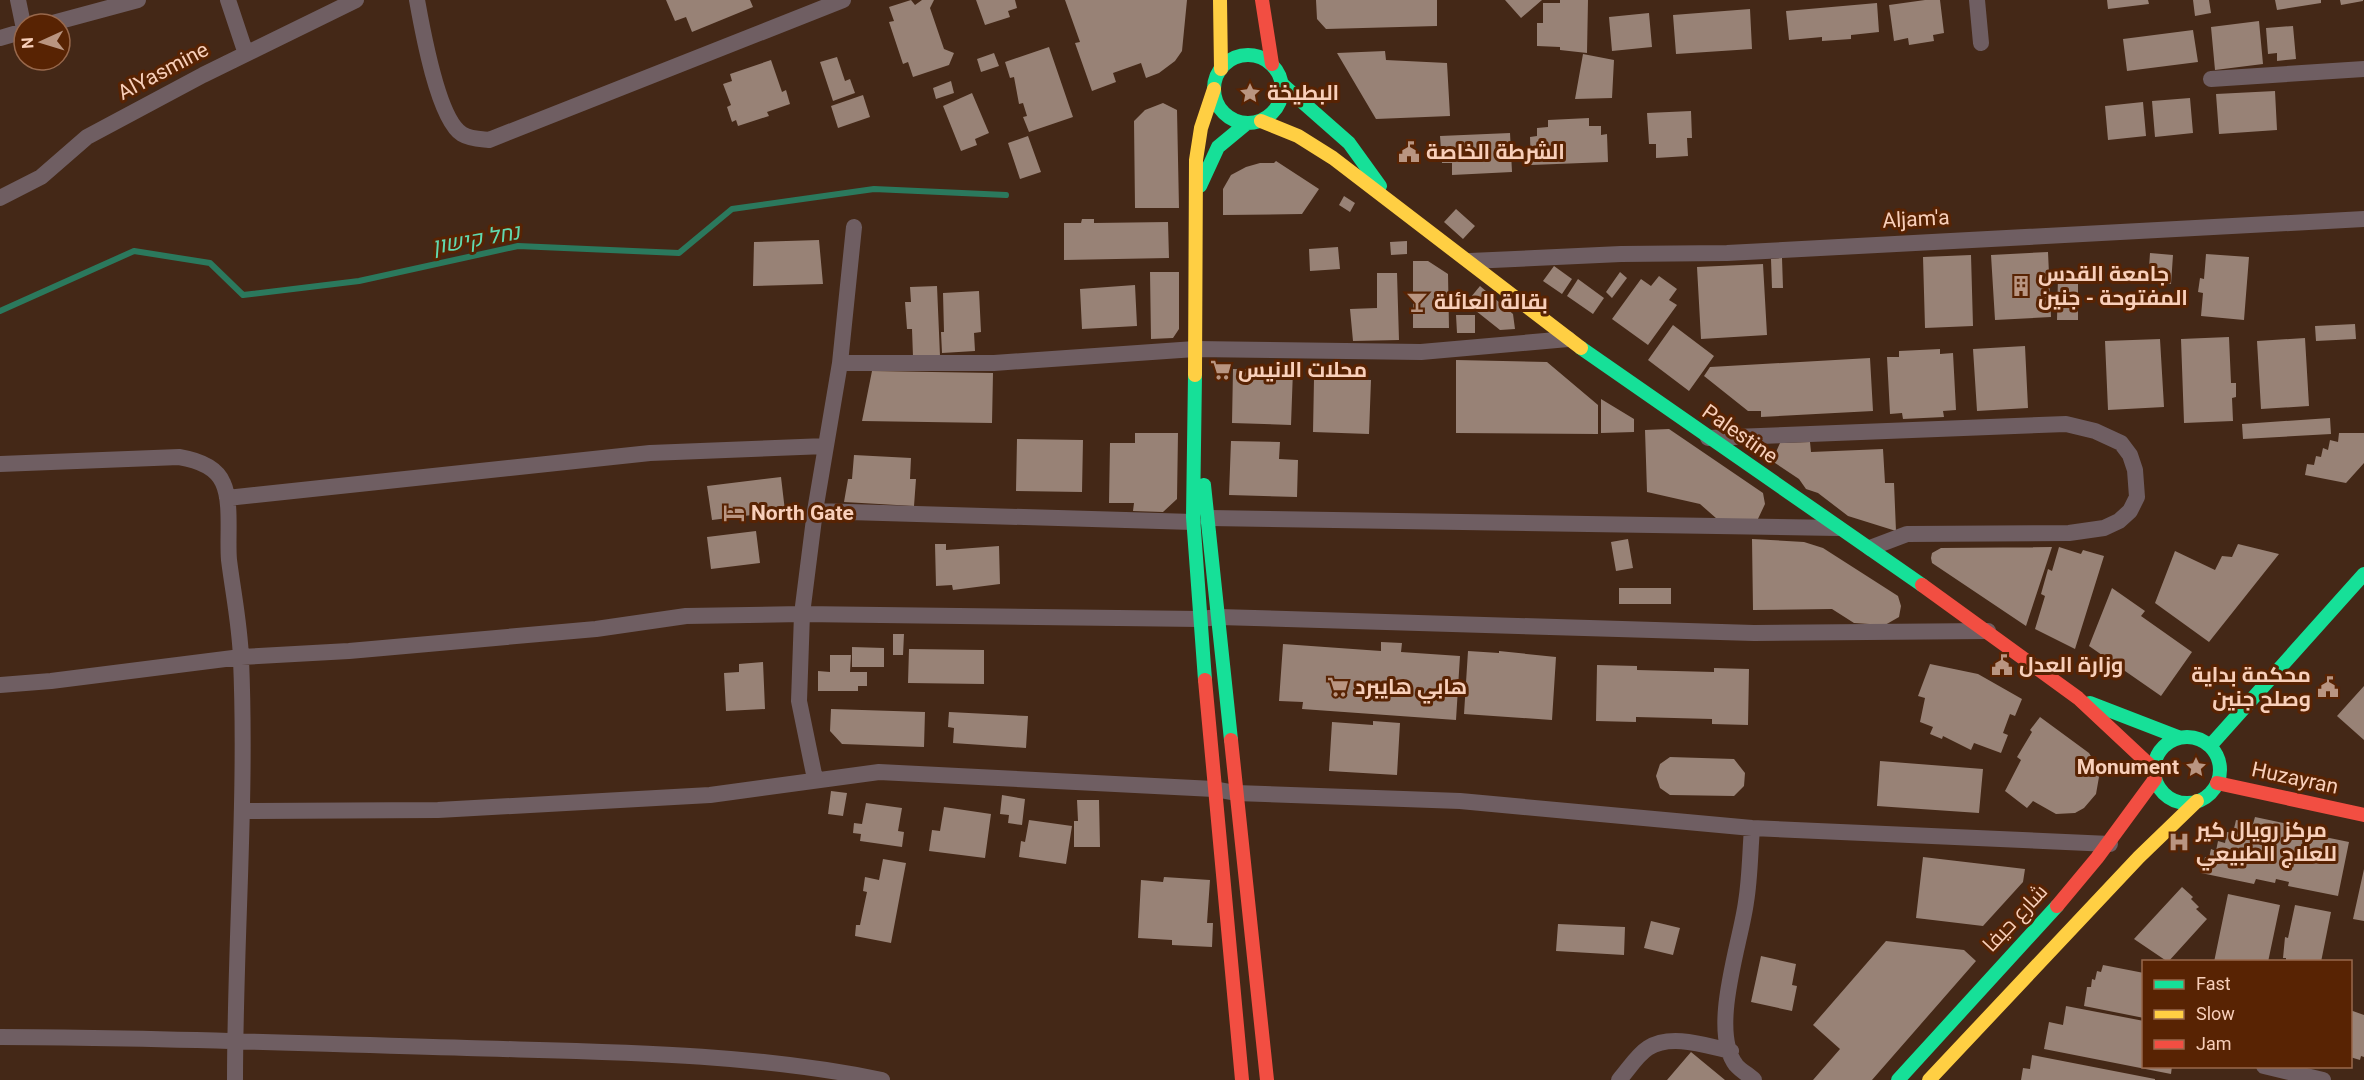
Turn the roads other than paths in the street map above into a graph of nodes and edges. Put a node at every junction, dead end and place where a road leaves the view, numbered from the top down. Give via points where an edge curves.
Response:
1 (138, 0) edge
2 (228, 0) edge
3 (357, 0) edge
4 (417, 0) edge
5 (843, 0) edge
6 (1220, 0) edge
7 (1262, 0) edge
8 (1977, 0) edge
9 (72, 18) edge
10 (1981, 43) dead end
11 (246, 54) junction
12 (1272, 64) junction
13 (1221, 69) junction
14 (2364, 69) edge
15 (2211, 79) dead end
16 (1282, 84) junction
17 (1215, 89) junction
18 (1254, 122) junction
19 (1385, 195) junction
20 (1197, 196) junction
21 (0, 198) edge
22 (2364, 219) edge
23 (854, 227) dead end
24 (1470, 261) junction
25 (1568, 339) junction
26 (1195, 349) junction
27 (840, 363) junction
28 (1708, 438) junction
29 (826, 446) junction
30 (0, 465) edge
31 (227, 498) junction
32 (815, 511) junction
33 (1201, 520) junction
34 (1838, 528) junction
35 (1870, 548) junction
36 (2364, 574) edge
37 (802, 614) junction
38 (1219, 617) junction
39 (1200, 619) junction
40 (1988, 631) junction
41 (241, 657) junction
42 (0, 685) edge
43 (2078, 698) junction
44 (2178, 738) junction
45 (2210, 746) junction
46 (2155, 774) junction
47 (815, 779) junction
48 (2217, 783) junction
49 (1214, 789) junction
50 (1236, 793) junction
51 (2197, 801) junction
52 (242, 811) junction
53 (2364, 815) edge
54 (1752, 828) junction
55 (2110, 844) junction
56 (0, 1037) edge
57 (235, 1041) junction
58 (1731, 1051) junction
59 (2272, 1068) edge
60 (236, 1080) edge
61 (882, 1080) edge
62 (1242, 1080) edge
63 (1267, 1080) edge
64 (1619, 1080) edge
65 (1754, 1080) edge
66 (1898, 1080) edge
67 (1929, 1080) edge
68 (2323, 1080) edge

1 - 9 street
2 - 11 street
3 - 11 street, AlYasmine
4 - 5 street via 440,99 460,133 489,140
6 - 13 main road
7 - 12 main road
8 - 10 street
11 - 21 street, AlYasmine via 85,138 41,177
12 - 13 main road via 1262,58 1240,56
12 - 16 main road
13 - 17 main road
14 - 15 street
16 - 18 main road via 1278,106
16 - 19 main road via 1338,130 1374,174
17 - 18 main road via 1221,110 1230,117
17 - 20 main road via 1201,128 1196,160
18 - 19 main road, Palestine via 1298,136
18 - 20 main road via 1218,147
19 - 24 main road, Palestine
20 - 26 main road
22 - 24 street, Aljam'a via 1727,253
23 - 27 street
24 - 25 main road, Palestine
25 - 26 street via 1421,352
25 - 28 main road, Palestine
26 - 27 street via 994,363
26 - 33 main road
27 - 29 street
28 - 34 main road, Palestine
28 - 35 street via 2066,424 2096,431 2121,443 2135,470 2137,497 2130,511 2104,528 2069,533 1907,534
29 - 31 street via 650,453
29 - 32 street
30 - 31 street via 157,457 194,460 218,474
31 - 41 street via 227,536
32 - 33 street
32 - 37 street
33 - 34 street
33 - 38 main road
33 - 39 main road
34 - 35 main road, Palestine
35 - 40 main road, Palestine
36 - 45 main road
37 - 39 street
37 - 41 street via 686,616 549,633
37 - 47 street via 799,701
38 - 39 street
38 - 40 street via 1754,633
38 - 50 main road
39 - 49 main road
40 - 43 main road, Palestine
41 - 42 street
41 - 52 street
43 - 44 main road
43 - 46 main road
44 - 45 main road via 2200,739
44 - 46 main road via 2161,750
45 - 48 main road via 2220,766
46 - 51 main road via 2167,796 2186,803
46 - 55 main road, شارع حيفا
47 - 49 street via 879,772
47 - 52 street via 710,795 520,806
48 - 51 main road
48 - 53 main road, Huzayran
49 - 50 street
49 - 62 main road
50 - 54 street via 1460,801
50 - 63 main road
51 - 67 main road via 2139,857
52 - 57 street
54 - 55 street
54 - 58 street via 1746,903 1727,989
55 - 66 main road, شارع حيفا
56 - 57 street
57 - 60 street
57 - 61 street via 686,1054
58 - 64 street via 1664,1042 1647,1048
58 - 65 street via 1736,1064
59 - 68 street

